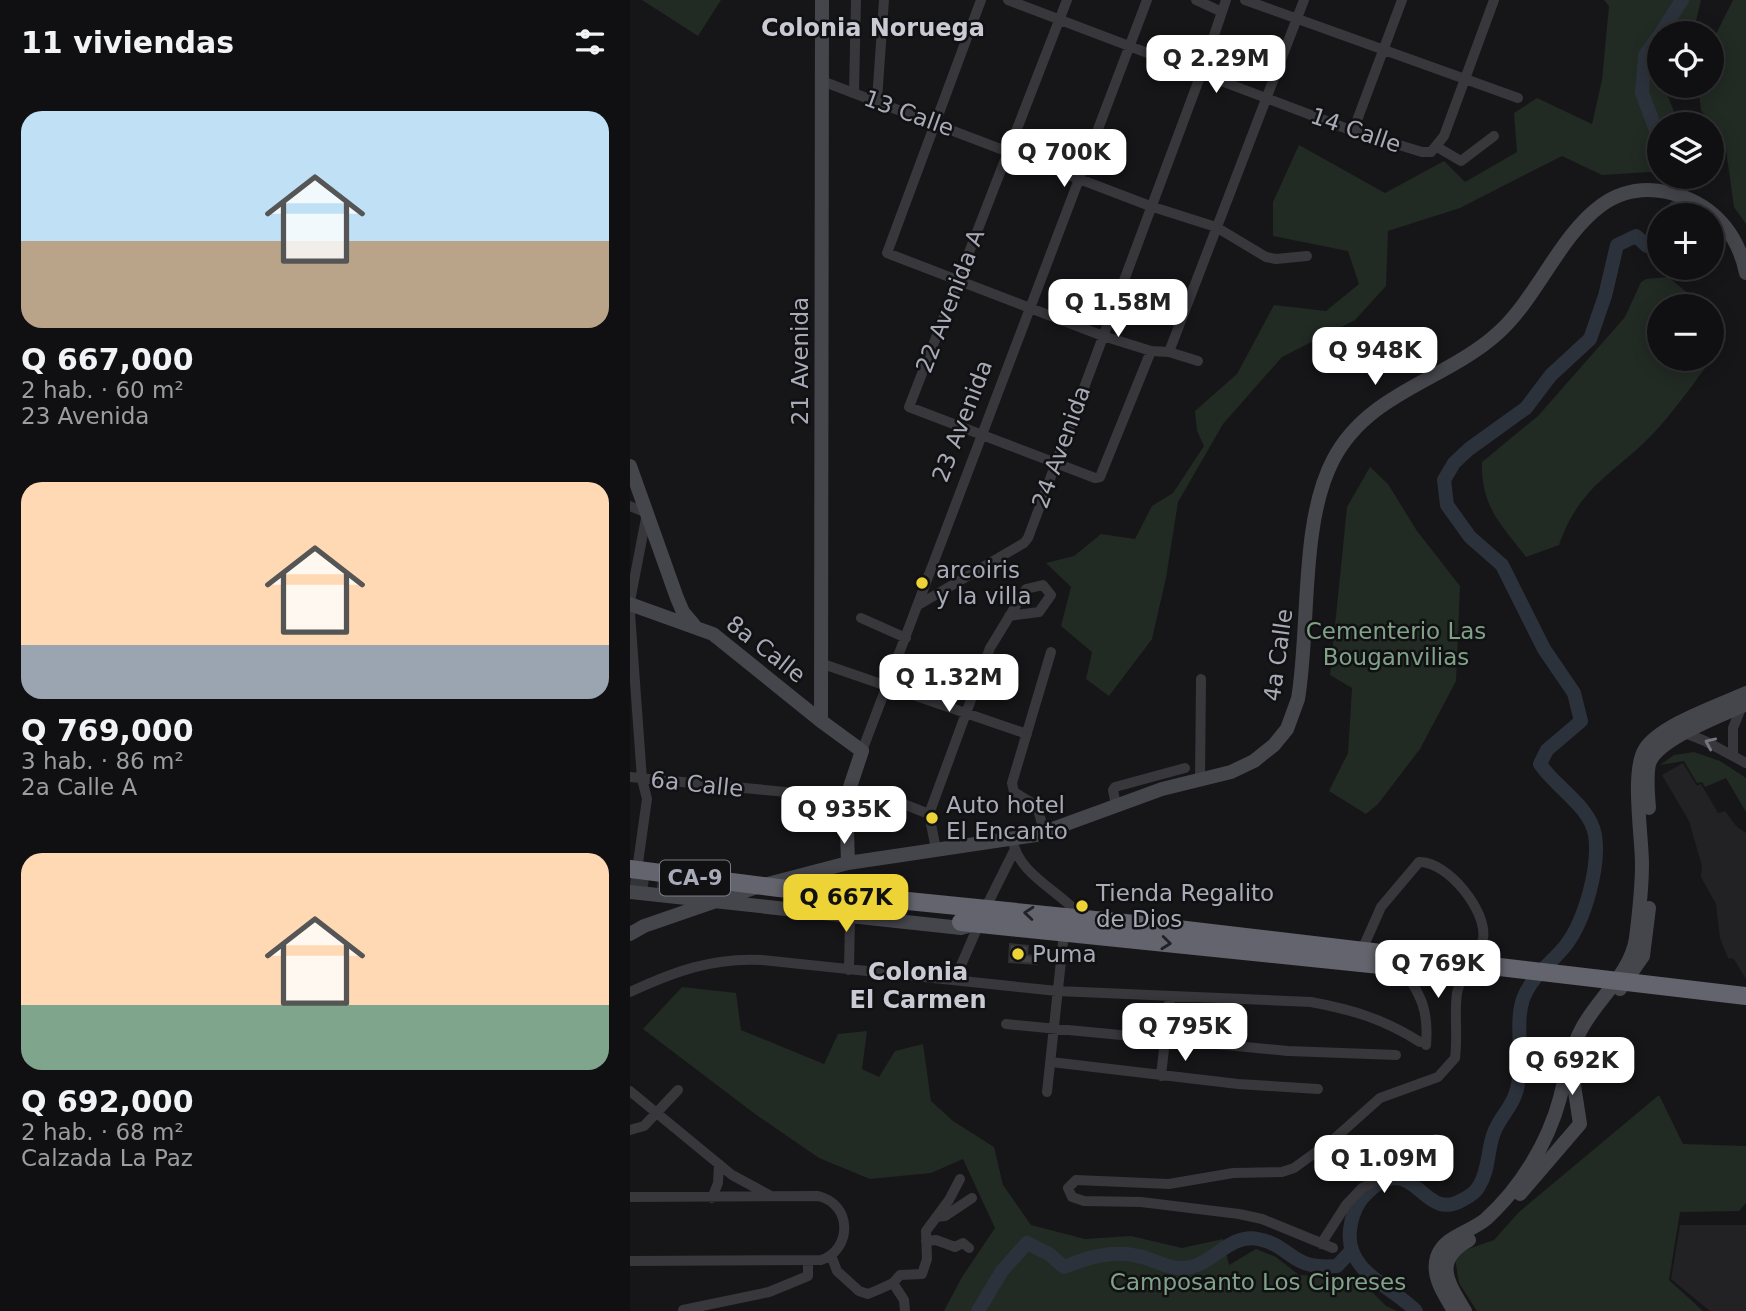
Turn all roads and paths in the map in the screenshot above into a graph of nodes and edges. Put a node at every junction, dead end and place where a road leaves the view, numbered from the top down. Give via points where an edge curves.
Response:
1 (822, 0) edge
2 (856, 0) edge
3 (884, 0) edge
4 (981, 0) edge
5 (1007, 0) edge
6 (1067, 0) edge
7 (1147, 0) edge
8 (1196, 0) edge
9 (1226, 0) edge
10 (1245, 0) edge
11 (1304, 0) edge
12 (1402, 0) edge
13 (1494, 0) edge
14 (1222, 12) junction
15 (1059, 19) junction
16 (1297, 19) junction
17 (1129, 46) junction
18 (1382, 49) junction
19 (1201, 74) junction
20 (1463, 79) junction
21 (822, 81) junction
22 (853, 92) junction
23 (1266, 98) junction
24 (1518, 98) dead end
25 (877, 100) junction
26 (934, 122) junction
27 (1353, 131) junction
28 (1494, 136) dead end
29 (1008, 150) junction
30 (1434, 150) junction
31 (1080, 179) junction
32 (1150, 206) junction
33 (1216, 227) junction
34 (1307, 256) dead end
35 (1746, 273) edge
36 (958, 281) junction
37 (1030, 309) junction
38 (1103, 336) junction
39 (1151, 351) junction
40 (1169, 352) junction
41 (1198, 361) dead end
42 (981, 435) junction
43 (1055, 464) junction
44 (630, 466) edge
45 (630, 506) edge
46 (647, 513) junction
47 (630, 602) edge
48 (919, 604) junction
49 (630, 613) edge
50 (1009, 617) dead end
51 (861, 618) dead end
52 (694, 625) junction
53 (906, 638) junction
54 (1051, 652) dead end
55 (823, 664) junction
56 (1200, 679) dead end
57 (888, 685) junction
58 (1745, 701) edge
59 (966, 714) junction
60 (821, 722) junction
61 (1679, 729) junction
62 (1027, 734) junction
63 (862, 751) junction
64 (1733, 754) junction
65 (1646, 758) junction
66 (1746, 763) edge
67 (1185, 768) dead end
68 (630, 777) edge
69 (642, 779) junction
70 (1200, 780) junction
71 (846, 799) junction
72 (1116, 805) junction
73 (929, 814) junction
74 (1044, 831) junction
75 (1013, 846) junction
76 (936, 849) junction
77 (848, 863) junction
78 (633, 870) edge
79 (760, 886) junction
80 (630, 892) edge
81 (670, 897) junction
82 (713, 902) junction
83 (850, 916) junction
84 (665, 918) junction
85 (1076, 918) junction
86 (975, 920) junction
87 (635, 930) edge
88 (1065, 933) junction
89 (1362, 950) junction
90 (1437, 965) junction
91 (1403, 968) junction
92 (849, 970) junction
93 (955, 979) junction
94 (1058, 991) junction
95 (630, 992) edge
96 (1170, 996) junction
97 (1744, 1001) edge
98 (1006, 1024) dead end
99 (1055, 1028) junction
100 (1166, 1038) junction
101 (1396, 1055) dead end
102 (1051, 1062) junction
103 (1161, 1076) junction
104 (1318, 1089) dead end
105 (678, 1090) dead end
106 (630, 1091) edge
107 (1047, 1092) dead end
108 (657, 1112) junction
109 (1554, 1119) junction
110 (1580, 1124) junction
111 (630, 1130) edge
112 (1436, 1139) dead end
113 (719, 1164) junction
114 (960, 1179) dead end
115 (769, 1195) junction
116 (630, 1197) edge
117 (712, 1198) junction
118 (972, 1198) dead end
119 (936, 1217) junction
120 (926, 1241) junction
121 (1321, 1244) junction
122 (970, 1248) dead end
123 (1333, 1248) dead end
124 (831, 1255) junction
125 (630, 1261) edge
126 (808, 1262) junction
127 (892, 1283) junction
128 (905, 1305) edge
129 (683, 1310) edge
130 (912, 1311) edge
131 (1454, 1311) edge
132 (1465, 1311) edge

1 - 21 main road, 21 Avenida
2 - 22 street
3 - 25 street
4 - 26 street
5 - 15 street, 14 Calle
6 - 15 street, 22 Avenida A
7 - 17 street, 23 Avenida
8 - 14 street
9 - 14 street, 24 Avenida
10 - 16 street
11 - 16 street
12 - 18 street
13 - 20 street
14 - 19 street, 24 Avenida
15 - 17 street, 14 Calle
15 - 29 street, 22 Avenida A
16 - 18 street
16 - 23 street
17 - 19 street, 14 Calle
17 - 31 street, 23 Avenida
18 - 20 street
18 - 27 street
19 - 23 street, 14 Calle
19 - 32 street, 24 Avenida
20 - 24 street
20 - 30 street via 1444,136
21 - 22 street, 13 Calle
21 - 55 main road, 21 Avenida
22 - 25 street, 13 Calle
23 - 27 street, 14 Calle
23 - 33 street
25 - 26 street, 13 Calle
26 - 29 street, 13 Calle
26 - 36 street via 887,253
27 - 30 street, 14 Calle via 1422,152
28 - 30 street, 14 Calle via 1461,161
29 - 31 street, 13 Calle
29 - 36 street, 22 Avenida A
31 - 32 street, 13 Calle
31 - 37 street, 23 Avenida
32 - 33 street, 13 Calle
32 - 38 street, 24 Avenida
33 - 34 street, 13 Calle via 1266,257
33 - 40 street
35 - 70 main road, 4a Calle via 1729,230 1713,214 1666,192 1626,194 1595,209 1576,227 1498,334 1363,419 1333,458 1317,502 1302,675 1292,716 1274,745 1254,761
36 - 37 street
36 - 42 street, 22 Avenida A via 909,407
37 - 38 street
37 - 42 street, 23 Avenida
38 - 39 street
38 - 43 street, 24 Avenida
39 - 40 street
39 - 43 street via 1100,477
40 - 41 street
42 - 43 street
42 - 48 street, 23 Avenida
43 - 48 street, 24 Avenida via 1024,543
44 - 46 main road
45 - 46 street
46 - 47 street
46 - 52 main road via 683,612
47 - 52 main road, 8a Calle
48 - 53 street, 23 Avenida
49 - 69 street
50 - 59 street via 990,648
51 - 53 street
52 - 60 main road, 8a Calle via 713,634
53 - 57 street, 23 Avenida
54 - 62 street
55 - 57 street
55 - 60 main road, 21 Avenida
56 - 70 street
57 - 59 street
57 - 63 street, 23 Avenida
58 - 61 main road
58 - 64 street via 1733,728
59 - 62 street
59 - 73 street
60 - 63 main road, 8a Calle
64 -> 61 street
61 - 65 main road
62 - 74 street via 1012,788 1037,806
63 - 71 main road, 23 Avenida
64 - 66 street
65 - 109 main road via 1638,776 1641,882 1634,948 1574,1044
65 - 110 main road via 1650,890 1644,952 1637,968 1594,1022 1581,1050 1574,1086
67 - 72 street via 1115,787
68 - 69 street, 6a Calle
69 - 71 street, 6a Calle
69 - 78 street via 647,799
70 - 72 main road, 4a Calle
71 - 73 street, 6a Calle via 901,803
71 - 77 main road, 23 Avenida
72 - 74 main road, 4a Calle
73 - 76 street
74 - 75 main road, 4a Calle
75 - 76 main road, 4a Calle
75 - 85 street via 1074,909
75 - 86 street
76 - 77 main road, 4a Calle
77 - 79 main road, 4a Calle
78 - 79 highway, CA-9
79 - 82 main road, 4a Calle
79 - 86 highway, CA-9
80 - 81 main road, CA-9
81 - 82 main road, CA-9
81 - 84 main road
82 - 83 main road, CA-9
82 - 84 main road, 4a Calle
83 - 86 main road, CA-9 via 961,929
83 - 92 street
84 - 87 main road, 4a Calle
85 -> 86 highway, CA-9
85 - 89 highway, CA-9
86 - 88 highway, CA-9
86 - 93 street
88 -> 91 highway, CA-9
88 - 94 street
89 - 90 highway, CA-9
89 - 121 street via 1381,907 1419,862 1447,875 1472,899 1483,937 1460,980 1455,1058 1438,1077 1380,1098 1312,1155 1282,1172 1233,1173 1169,1184 1076,1180 1069,1188 1072,1197 1084,1201 1141,1202 1262,1219
90 - 91 highway, CA-9
90 - 97 highway
91 - 96 street via 1422,998 1428,1021 1423,1043 1394,1025 1323,1004
92 - 93 street
92 - 95 street via 727,959 679,970
93 - 94 street
94 - 96 street
94 - 99 street
96 - 100 street
98 - 99 street
99 - 100 street
99 - 102 street
100 - 101 street via 1288,1051
100 - 103 street
102 - 103 street
102 - 107 street
103 - 104 street
105 - 108 street
106 - 108 street
108 - 111 street via 644,1126
108 - 113 street
109 - 110 main road via 1568,1114
109 - 131 main road via 1544,1143 1496,1208 1480,1224 1448,1241 1438,1254 1438,1281
110 - 132 main road via 1500,1217 1450,1255 1447,1278
112 - 121 street via 1409,1164 1362,1188
113 - 115 street
113 - 117 street
114 - 119 street
115 - 117 street
115 - 124 street via 831,1199 842,1212 844,1227
116 - 117 street
118 - 119 street
119 - 120 street via 926,1231
120 - 122 street via 955,1247 963,1243
120 - 127 street via 922,1274 900,1275
121 - 123 street
124 - 126 street
124 - 127 street via 837,1271 859,1291 868,1294
125 - 126 street
126 - 129 street via 808,1276 783,1288
127 - 128 street
128 - 130 street

